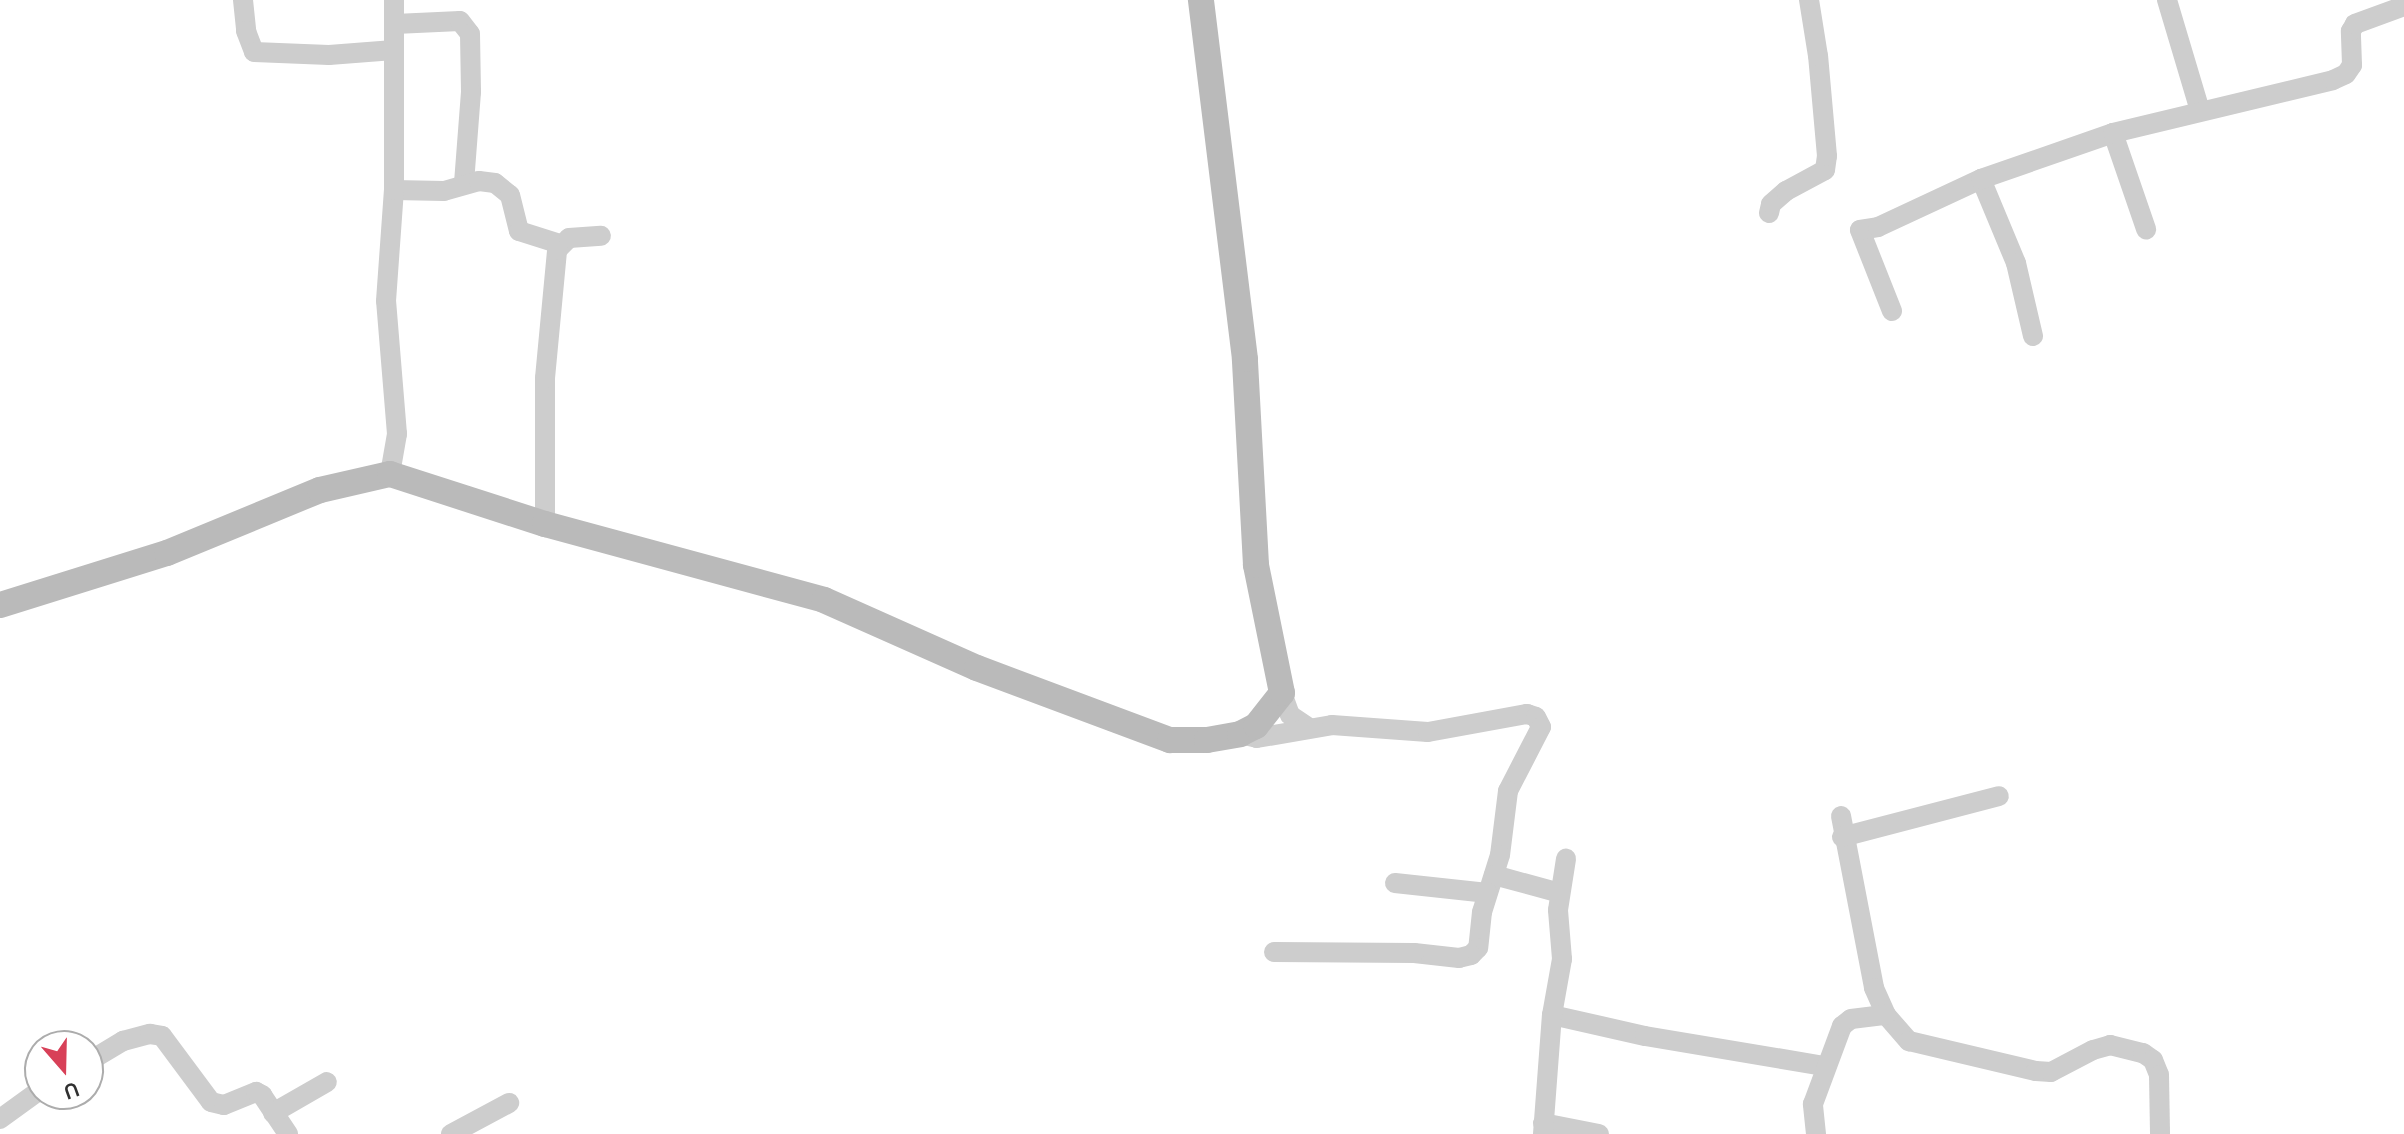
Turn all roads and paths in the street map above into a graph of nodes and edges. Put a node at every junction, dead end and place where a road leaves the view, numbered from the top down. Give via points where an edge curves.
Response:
1 (243, 0) edge
2 (394, 0) edge
3 (1201, 0) edge
4 (1809, 0) edge
5 (2167, 0) edge
6 (2404, 6) edge
7 (395, 24) junction
8 (394, 50) junction
9 (2200, 111) junction
10 (2113, 133) junction
11 (1981, 179) junction
12 (464, 184) junction
13 (394, 190) junction
14 (1769, 213) dead end
15 (2146, 229) dead end
16 (601, 236) dead end
17 (560, 244) junction
18 (1892, 311) dead end
19 (2033, 336) dead end
20 (390, 474) junction
21 (545, 524) junction
22 (0, 605) edge
23 (1282, 693) junction
24 (1308, 727) junction
25 (1240, 734) junction
26 (1999, 796) dead end
27 (1566, 859) dead end
28 (1497, 882) junction
29 (1395, 883) dead end
30 (1558, 893) junction
31 (1274, 952) dead end
32 (1552, 1015) junction
33 (1886, 1015) junction
34 (104, 1052) edge
35 (1825, 1066) junction
36 (327, 1082) dead end
37 (24, 1102) edge
38 (509, 1103) dead end
39 (273, 1113) junction
40 (0, 1119) edge
41 (0, 1126) edge
42 (1543, 1128) edge
43 (5, 1134) edge
44 (288, 1134) edge
45 (451, 1134) edge
46 (1599, 1134) edge
47 (1816, 1134) edge
48 (2160, 1134) edge

1 - 8 street via 254,52 329,55
2 - 7 street
3 - 23 street via 1243,330 1256,565
4 - 14 street via 1825,170 1786,191
5 - 9 street
6 - 9 street via 2355,24 2354,59 2346,74
7 - 8 street
7 - 12 street via 467,25 471,92
8 - 13 street
9 - 10 street
10 - 11 street
10 - 15 street
11 - 18 street via 1878,227 1860,230
11 - 19 street via 2016,263
12 - 13 street via 444,191
12 - 17 street via 479,181 504,187 519,231
13 - 20 street via 386,301 397,434
16 - 17 street via 569,238
17 - 21 street via 545,378
20 - 21 street
20 - 22 street via 320,490 167,553
21 - 25 street via 824,600 991,674 1170,740
23 - 24 street via 1290,715
23 - 25 street via 1256,726
24 - 25 street via 1257,738
24 - 28 street via 1357,725 1419,732 1527,714 1536,717 1541,727 1503,810
26 - 33 street via 1842,826 1874,988
27 - 30 street
28 - 29 street
28 - 30 street
28 - 31 street via 1478,948 1471,955
30 - 32 street via 1562,959
32 - 35 street
32 - 42 street
33 - 35 street via 1851,1019 1842,1026
33 - 48 street via 1909,1041 2036,1071 2051,1072 2110,1045 2143,1053 2159,1075
34 - 39 street via 123,1041 162,1036 211,1102 224,1105 256,1092
35 - 47 street via 1813,1104
36 - 39 street
37 - 40 street
38 - 45 street
39 - 44 street
41 - 43 street
42 - 46 street

